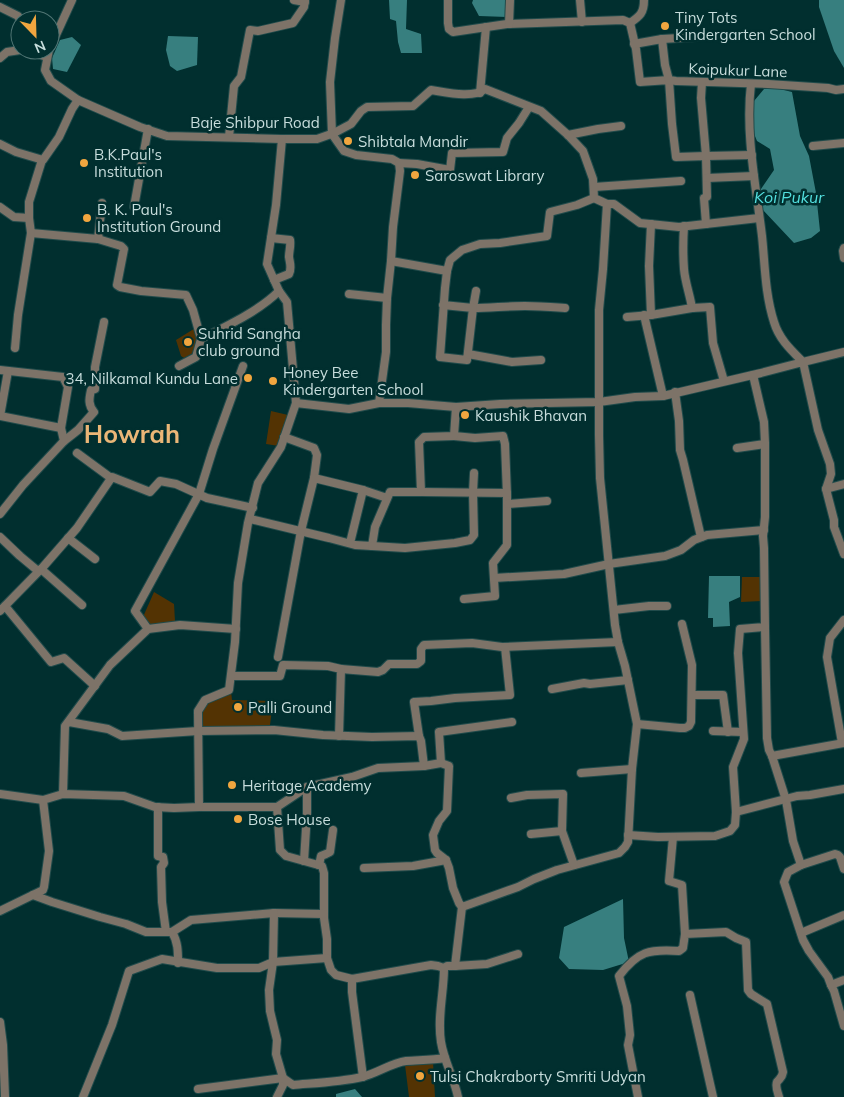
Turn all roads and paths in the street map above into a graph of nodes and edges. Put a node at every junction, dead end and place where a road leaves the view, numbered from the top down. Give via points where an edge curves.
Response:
1 (294, 0) edge
2 (341, 0) edge
3 (448, 0) edge
4 (510, 0) edge
5 (580, 0) edge
6 (644, 0) edge
7 (70, 1) edge
8 (305, 1) edge
9 (582, 22) junction
10 (630, 23) junction
11 (509, 24) junction
12 (60, 25) edge
13 (486, 28) junction
14 (697, 37) dead end
15 (662, 39) junction
16 (634, 44) junction
17 (47, 60) edge
18 (669, 80) junction
19 (702, 82) junction
20 (751, 84) junction
21 (844, 89) edge
22 (480, 93) junction
23 (78, 100) junction
24 (529, 107) junction
25 (622, 126) dead end
26 (148, 129) junction
27 (332, 134) junction
28 (568, 135) junction
29 (229, 138) junction
30 (282, 139) junction
31 (844, 143) edge
32 (0, 144) edge
33 (813, 146) dead end
34 (752, 155) junction
35 (706, 156) junction
36 (42, 160) junction
37 (399, 163) junction
38 (754, 176) junction
39 (707, 178) junction
40 (681, 181) dead end
41 (594, 187) junction
42 (594, 198) junction
43 (102, 203) dead end
44 (607, 204) junction
45 (0, 206) edge
46 (134, 207) dead end
47 (28, 218) junction
48 (760, 218) junction
49 (650, 224) junction
50 (706, 224) junction
51 (684, 226) junction
52 (31, 233) junction
53 (98, 238) junction
54 (271, 238) junction
55 (844, 248) edge
56 (844, 258) edge
57 (391, 261) junction
58 (447, 271) junction
59 (274, 280) junction
60 (476, 290) dead end
61 (279, 291) junction
62 (349, 294) dead end
63 (387, 298) junction
64 (443, 305) junction
65 (473, 308) junction
66 (565, 308) dead end
67 (692, 308) junction
68 (648, 315) junction
69 (627, 317) dead end
70 (104, 322) dead end
71 (201, 339) junction
72 (15, 348) dead end
73 (844, 352) edge
74 (468, 354) junction
75 (541, 360) dead end
76 (803, 362) junction
77 (180, 366) dead end
78 (243, 366) dead end
79 (4, 371) edge
80 (753, 375) junction
81 (724, 381) junction
82 (675, 392) junction
83 (663, 396) junction
84 (599, 402) junction
85 (296, 403) junction
86 (379, 403) junction
87 (456, 407) junction
88 (0, 416) edge
89 (61, 428) junction
90 (454, 436) junction
91 (284, 437) junction
92 (64, 441) junction
93 (765, 444) junction
94 (737, 448) dead end
95 (77, 453) dead end
96 (474, 473) dead end
97 (111, 478) junction
98 (314, 478) junction
99 (844, 484) edge
100 (826, 489) junction
101 (363, 490) junction
102 (421, 492) junction
103 (473, 492) junction
104 (507, 493) junction
105 (199, 494) junction
106 (388, 498) junction
107 (547, 501) dead end
108 (508, 504) junction
109 (252, 508) junction
110 (0, 514) edge
111 (250, 520) junction
112 (764, 530) junction
113 (301, 531) junction
114 (0, 537) edge
115 (700, 537) junction
116 (68, 538) junction
117 (350, 543) junction
118 (372, 546) junction
119 (844, 554) edge
120 (96, 559) dead end
121 (610, 564) junction
122 (40, 570) junction
123 (494, 578) junction
124 (464, 599) dead end
125 (82, 605) dead end
126 (667, 606) dead end
127 (2, 608) edge
128 (614, 610) junction
129 (844, 620) edge
130 (682, 624) dead end
131 (765, 627) junction
132 (236, 629) junction
133 (148, 630) junction
134 (618, 642) junction
135 (505, 646) junction
136 (278, 657) dead end
137 (341, 669) junction
138 (231, 676) junction
139 (628, 680) junction
140 (95, 686) junction
141 (552, 689) dead end
142 (692, 695) junction
143 (68, 722) junction
144 (512, 722) dead end
145 (637, 724) junction
146 (198, 731) junction
147 (713, 731) dead end
148 (728, 732) junction
149 (743, 732) junction
150 (339, 736) junction
151 (419, 736) junction
152 (843, 743) edge
153 (772, 756) junction
154 (441, 763) junction
155 (424, 766) junction
156 (632, 769) junction
157 (581, 773) dead end
158 (307, 787) junction
159 (844, 789) edge
160 (0, 794) edge
161 (63, 794) junction
162 (511, 798) dead end
163 (43, 800) junction
164 (786, 800) junction
165 (158, 807) junction
166 (199, 807) junction
167 (277, 807) junction
168 (736, 812) junction
169 (333, 830) dead end
170 (562, 831) junction
171 (531, 834) dead end
172 (628, 836) junction
173 (673, 837) junction
174 (446, 860) junction
175 (304, 861) junction
176 (319, 865) junction
177 (574, 865) junction
178 (801, 865) junction
179 (364, 868) dead end
180 (844, 869) edge
181 (33, 895) junction
182 (462, 907) junction
183 (0, 911) edge
184 (274, 913) junction
185 (324, 914) junction
186 (844, 915) edge
187 (169, 932) junction
188 (685, 934) junction
189 (801, 934) junction
190 (518, 954) dead end
191 (327, 958) junction
192 (273, 962) junction
193 (178, 963) junction
194 (455, 966) junction
195 (444, 968) junction
196 (352, 979) junction
197 (844, 980) edge
198 (832, 985) junction
199 (690, 996) dead end
200 (0, 1022) edge
201 (844, 1026) edge
202 (445, 1058) junction
203 (363, 1077) junction
204 (283, 1078) junction
205 (198, 1089) dead end
206 (5, 1097) edge
207 (83, 1097) edge
208 (277, 1097) edge
209 (458, 1097) edge
210 (638, 1097) edge
211 (712, 1097) edge
212 (779, 1097) edge

1 - 8 street
2 - 27 street via 330,82
3 - 13 street via 449,29 454,32
4 - 11 street
5 - 9 street
6 - 10 street via 644,9
7 - 12 street
8 - 29 street via 293,23 250,30 241,77 234,86
9 - 10 street via 623,20
9 - 11 street
10 - 16 street
11 - 13 street
13 - 22 street
14 - 15 street
15 - 16 street
15 - 18 street, Koipukur Lane
16 - 18 street via 640,81
17 - 23 street, Baje Shibpur Road via 45,70 51,81
18 - 19 street, Koipukur Lane
18 - 35 street via 676,157
19 - 20 street, Koipukur Lane
19 - 35 street
20 - 21 street, Koipukur Lane
20 - 34 street via 749,120
22 - 24 street, Baje Shibpur Road via 485,89
22 - 27 street, Baje Shibpur Road via 431,90 413,106 367,107 351,124
23 - 26 street, Baje Shibpur Road
23 - 36 street
24 - 28 street, Baje Shibpur Road via 541,112
24 - 37 street via 507,138 504,152 452,152 450,170
25 - 28 street
26 - 29 street, Baje Shibpur Road via 167,136
26 - 46 street
27 - 30 street, Baje Shibpur Road via 317,139
27 - 37 street via 344,151
28 - 41 street, Baje Shibpur Road via 583,151
29 - 30 street, Baje Shibpur Road
30 - 54 street
31 - 33 street
32 - 36 street
34 - 35 street
34 - 38 street
35 - 39 street
36 - 47 street via 29,202
37 - 57 street
38 - 39 street
38 - 48 street
39 - 50 street via 707,197 704,198
40 - 41 street
41 - 42 street, Baje Shibpur Road
42 - 44 street
42 - 58 street via 550,212 547,236 480,244 462,250 450,260
43 - 53 street
44 - 49 street via 614,204 640,223
44 - 84 street via 599,310
45 - 47 street via 14,217
47 - 52 street
48 - 50 street
48 - 76 street via 764,270 774,324 786,345
49 - 51 street
49 - 68 street
50 - 51 street
51 - 67 street via 684,272
52 - 53 street
52 - 72 street
53 - 71 street via 124,249 117,285 120,287 186,295
54 - 59 street via 267,264
54 - 59 street via 286,238 291,243 291,271
55 - 56 street
57 - 58 street
57 - 63 street
58 - 64 street
59 - 61 street
60 - 65 street
61 - 71 street via 254,310
61 - 85 street via 287,302
62 - 63 street
63 - 86 street via 386,352
64 - 65 street
64 - 74 street via 440,357 467,360
65 - 66 street
65 - 74 street
67 - 68 street
67 - 81 street via 710,307 713,343
68 - 69 street
68 - 83 street
70 - 92 street via 95,367 95,389 91,390 90,398 94,412
71 - 77 street via 196,357
73 - 76 street
74 - 75 street via 512,362
76 - 80 street
76 - 100 street via 818,430 832,474
78 - 105 street
79 - 88 street
79 - 89 street via 63,377 68,387
80 - 81 street
80 - 93 street via 764,422
81 - 82 street
82 - 83 street
82 - 115 street via 680,450
83 - 84 street
84 - 87 street
84 - 121 street via 600,478
85 - 86 street via 349,409
85 - 91 street
86 - 87 street
87 - 90 street
88 - 89 street
89 - 92 street
90 - 102 street via 424,437 419,442
90 - 104 street via 503,436
91 - 98 street via 314,448 317,455
91 - 109 street via 258,483
92 - 110 street
93 - 94 street
93 - 112 street
95 - 97 street
96 - 103 street
97 - 105 street via 150,492 160,481
97 - 116 street
98 - 101 street
98 - 113 street
99 - 100 street
100 - 119 street
101 - 106 street
101 - 117 street
102 - 103 street
102 - 106 street via 390,492
103 - 104 street
103 - 118 street via 474,535 470,540 405,548
104 - 108 street
105 - 109 street
105 - 133 street via 135,611
106 - 118 street via 375,527
107 - 108 street
108 - 123 street via 507,544 492,563
109 - 111 street
111 - 113 street
111 - 132 street via 238,583
112 - 115 street
112 - 131 street
113 - 117 street
113 - 136 street
114 - 122 street
115 - 121 street via 665,556
116 - 120 street
116 - 122 street
117 - 118 street
121 - 123 street via 564,574
121 - 128 street
122 - 125 street
122 - 127 street
123 - 124 street via 495,596
126 - 128 street
127 - 140 street via 51,662 64,658
128 - 134 street
129 - 152 street via 830,638 827,658
130 - 142 street via 692,665
131 - 149 street via 740,629 738,653
131 - 153 street via 767,738
132 - 133 street via 180,625
132 - 138 street
133 - 140 street via 110,665
134 - 135 street
134 - 139 street
135 - 137 street via 472,643 424,645 421,661 417,664 389,664 378,672
135 - 151 street via 510,695 414,702
137 - 138 street via 283,665 280,676
137 - 150 street
138 - 146 street via 229,690 204,700 198,711
139 - 141 street
139 - 145 street
140 - 143 street
142 - 145 street via 689,726
142 - 148 street via 723,695
143 - 146 street via 108,729 122,736
143 - 161 street via 64,726
144 - 154 street via 439,732
145 - 156 street
146 - 150 street via 274,730
146 - 166 street
147 - 148 street
148 - 149 street
149 - 168 street via 744,739 733,768
150 - 151 street
151 - 155 street
152 - 153 street
153 - 164 street
154 - 155 street
154 - 174 street via 449,766 447,811 433,835 437,854
155 - 158 street via 378,768
156 - 157 street
156 - 172 street
158 - 167 street
158 - 175 street
159 - 164 street
160 - 163 street
161 - 163 street
161 - 165 street via 124,796
162 - 170 street via 563,794
163 - 181 street via 48,851 43,890
164 - 168 street
164 - 178 street
165 - 166 street
165 - 187 street via 158,856 164,857 161,880
166 - 167 street
167 - 175 street via 280,850 286,856
168 - 173 street via 735,825 730,831 715,836
169 - 176 street via 330,852 321,856
170 - 171 street
170 - 177 street
172 - 173 street
172 - 177 street via 625,848 618,853
173 - 188 street via 669,881 682,885
174 - 179 street via 413,866
174 - 182 street via 452,888
175 - 176 street
176 - 185 street via 324,873
177 - 182 street
178 - 180 street via 835,854 840,857
178 - 189 street via 788,872 784,882
181 - 183 street
181 - 187 street via 146,932
182 - 194 street
184 - 185 street
184 - 187 street via 191,920
184 - 192 street
185 - 191 street
186 - 189 street
187 - 193 street via 176,938
188 - 210 street via 680,951 659,950 641,954 619,976 627,1006 628,1045
188 - 212 street via 726,932 746,942 748,990 767,1004 783,1072 776,1086
189 - 198 street
190 - 194 street via 487,964
191 - 192 street
191 - 196 street via 336,976
192 - 193 street via 259,968 217,968
192 - 204 street via 270,1011
193 - 207 street via 162,960 129,971 112,1025
194 - 195 street
195 - 196 street via 431,965
195 - 202 street via 440,1019
196 - 203 street
197 - 198 street
198 - 201 street
199 - 211 street
200 - 206 street
202 - 203 street via 406,1061
202 - 209 street
203 - 204 street via 293,1085
204 - 205 street
204 - 208 street

